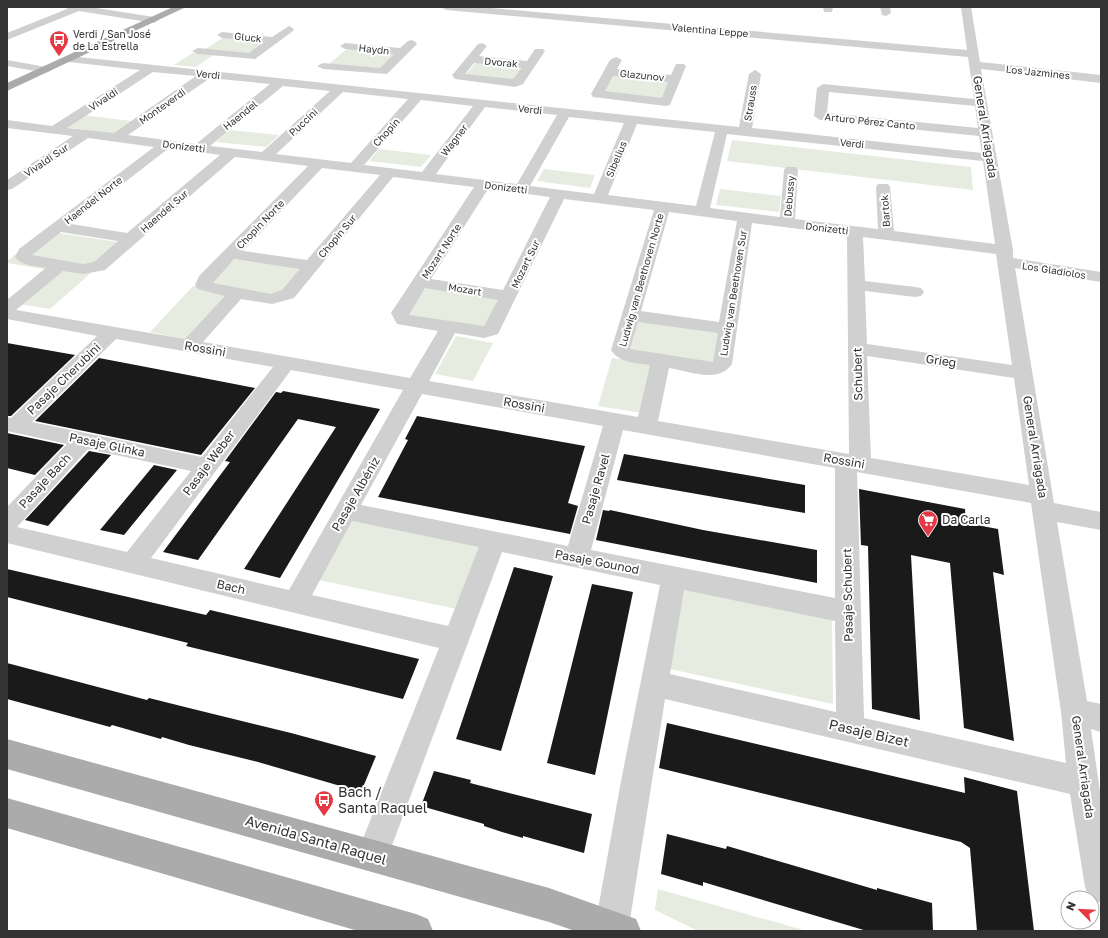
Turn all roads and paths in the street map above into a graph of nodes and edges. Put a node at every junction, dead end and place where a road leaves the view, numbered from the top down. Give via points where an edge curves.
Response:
1 (77, 7) edge
2 (181, 7) edge
3 (446, 7) edge
4 (966, 7) edge
5 (154, 20) junction
6 (237, 26) dead end
7 (289, 29) dead end
8 (222, 35) junction
9 (357, 35) dead end
10 (7, 38) edge
11 (274, 40) junction
12 (412, 43) dead end
13 (482, 46) dead end
14 (339, 51) junction
15 (539, 51) dead end
16 (403, 52) junction
17 (226, 54) junction
18 (69, 59) junction
19 (471, 59) junction
20 (616, 60) dead end
21 (974, 60) junction
22 (7, 63) edge
23 (530, 65) junction
24 (680, 66) dead end
25 (151, 68) junction
26 (354, 69) junction
27 (46, 70) junction
28 (610, 72) junction
29 (203, 73) junction
30 (755, 74) dead end
31 (675, 79) junction
32 (1101, 79) edge
33 (483, 80) junction
34 (280, 82) junction
35 (9, 87) edge
36 (337, 88) junction
37 (418, 96) junction
38 (635, 98) junction
39 (466, 102) junction
40 (482, 103) junction
41 (982, 103) junction
42 (565, 112) junction
43 (629, 119) junction
44 (7, 124) edge
45 (26, 126) junction
46 (722, 129) junction
47 (54, 130) junction
48 (745, 132) junction
49 (986, 133) junction
50 (86, 134) junction
51 (7, 138) edge
52 (116, 138) junction
53 (166, 144) junction
54 (199, 148) junction
55 (232, 152) junction
56 (266, 156) junction
57 (990, 158) junction
58 (319, 163) junction
59 (354, 168) junction
60 (791, 170) dead end
61 (390, 172) junction
62 (426, 177) junction
63 (484, 184) junction
64 (7, 186) edge
65 (883, 187) dead end
66 (521, 189) junction
67 (559, 194) junction
68 (599, 199) junction
69 (663, 207) junction
70 (702, 212) junction
71 (745, 217) junction
72 (787, 222) junction
73 (58, 227) junction
74 (856, 231) junction
75 (886, 235) junction
76 (132, 239) junction
77 (231, 254) junction
78 (1006, 256) junction
79 (60, 265) junction
80 (312, 266) junction
81 (1101, 277) edge
82 (420, 282) junction
83 (857, 285) junction
84 (915, 292) dead end
85 (237, 293) junction
86 (509, 296) junction
87 (7, 309) edge
88 (7, 314) edge
89 (630, 314) junction
90 (449, 327) junction
91 (727, 328) junction
92 (112, 332) junction
93 (189, 346) junction
94 (858, 349) junction
95 (661, 361) junction
96 (286, 363) junction
97 (1023, 373) junction
98 (417, 386) junction
99 (615, 421) junction
100 (11, 425) edge
101 (646, 426) junction
102 (84, 440) junction
103 (853, 463) junction
104 (207, 466) junction
105 (1043, 503) junction
106 (346, 511) junction
107 (1101, 520) edge
108 (7, 522) edge
109 (7, 534) edge
110 (494, 541) junction
111 (577, 558) junction
112 (132, 564) junction
113 (674, 577) junction
114 (294, 602) junction
115 (848, 612) junction
116 (456, 640) junction
117 (655, 684) junction
118 (1088, 715) edge
119 (850, 728) junction
120 (7, 754) edge
121 (1084, 782) junction
122 (7, 812) edge
123 (372, 856) junction
124 (1101, 887) edge
125 (618, 928) edge
126 (404, 929) edge

1 - 5 street
1 - 10 street
2 - 5 main road
3 - 21 street, Valentina Leppe
4 - 21 street, General Arriagada
5 - 18 main road
6 - 8 street
7 - 11 street
8 - 11 street, Gluck
8 - 17 street via 198,51
9 - 14 street
11 - 17 street via 251,57
12 - 16 street
13 - 19 street
14 - 16 street, Haydn
14 - 26 street via 324,66
15 - 23 street
16 - 26 street via 383,72
17 - 29 street, Monteverdi
18 - 25 street, Verdi
18 - 27 main road
19 - 23 street, Dvorak
19 - 33 street via 458,76
20 - 28 street
21 - 32 street, Los Jazmines
21 - 41 street, General Arriagada
22 - 27 street
23 - 33 street via 516,83
24 - 31 street
25 - 29 street, Verdi
25 - 47 street, Vivaldi
26 - 36 street, Puccini
27 - 35 main road
28 - 31 street, Glazunov
28 - 38 street via 597,94
29 - 34 street, Verdi
29 - 52 street, Monteverdi
30 - 48 street, Strauss
31 - 38 street via 666,102
33 - 39 street
34 - 36 street, Verdi
34 - 54 street, Haendel
36 - 37 street, Verdi
36 - 56 street, Puccini
37 - 39 street, Verdi
37 - 59 street, Chopin
38 - 43 street, Sibelius
39 - 40 street, Verdi
40 - 42 street, Verdi
40 - 62 street, Wagner
41 - 49 street, General Arriagada
41 - 49 street, Arturo Pérez Canto via 823,88 820,116
42 - 43 street, Verdi
42 - 66 street
43 - 46 street, Verdi
43 - 68 street, Sibelius
44 - 45 street, Donizetti
45 - 47 street, Donizetti
45 - 51 street
46 - 48 street, Verdi
46 - 70 street
47 - 50 street, Donizetti
48 - 57 street, Verdi
49 - 57 street, General Arriagada
50 - 52 street, Donizetti
50 - 64 street, Vivaldi Sur
52 - 53 street, Donizetti
53 - 54 street, Donizetti
53 - 73 street, Haendel Norte
54 - 55 street, Donizetti
55 - 56 street, Donizetti
55 - 76 street, Haendel Sur
56 - 58 street, Donizetti
57 - 78 street, General Arriagada
58 - 59 street, Donizetti
58 - 77 street, Chopin Norte
59 - 61 street, Donizetti
60 - 72 street, Debussy
61 - 62 street, Donizetti
61 - 80 street, Chopin Sur
62 - 63 street, Donizetti
63 - 66 street, Donizetti
63 - 82 street, Mozart Norte
65 - 75 street, Bartok
66 - 67 street, Donizetti
67 - 68 street, Donizetti
67 - 86 street, Mozart Sur
68 - 69 street, Donizetti
69 - 70 street, Donizetti
69 - 89 street, Ludwig van Beethoven Norte
70 - 71 street, Donizetti
71 - 72 street, Donizetti
71 - 91 street, Ludwig van Beethoven Sur
72 - 74 street, Donizetti
73 - 76 street
73 - 79 street, Haendel Norte via 23,257
74 - 75 street, Donizetti
74 - 83 street, Schubert
75 - 78 street, Donizetti
76 - 79 street, Haendel Sur via 104,263 94,268
77 - 80 street
77 - 85 street, Chopin Norte via 205,280 204,285
78 - 81 street, Los Gladiolos
78 - 97 street, General Arriagada
79 - 87 street
80 - 85 street, Chopin Sur via 290,292 281,298 272,299
82 - 86 street, Mozart
82 - 90 street, Mozart Norte via 400,313 401,318
83 - 84 street
83 - 94 street, Schubert
85 - 93 street
86 - 90 street, Mozart Sur via 489,332
88 - 92 street, Rossini
89 - 91 street
89 - 95 street, Ludwig van Beethoven Norte via 620,347 622,353
90 - 98 street
91 - 95 street, Ludwig van Beethoven Sur via 722,364 718,368
92 - 93 street, Rossini
92 - 100 street, Pasaje Cherubini
93 - 96 street, Rossini
94 - 97 street, Grieg
94 - 103 street, Schubert
95 - 101 street
96 - 98 street, Rossini
96 - 104 street, Pasaje Weber
97 - 105 street, General Arriagada
98 - 99 street, Rossini
98 - 106 street, Pasaje Albéniz
99 - 101 street, Rossini
99 - 111 street, Pasaje Ravel
100 - 102 street, Pasaje Glinka
101 - 103 street, Rossini
102 - 104 street, Pasaje Glinka
102 - 108 street, Pasaje Bach
103 - 105 street, Rossini
103 - 115 street, Pasaje Schubert
104 - 112 street, Pasaje Weber
105 - 107 street, Rossini
105 - 118 street, General Arriagada
106 - 110 street, Pasaje Gounod
106 - 114 street, Pasaje Albéniz
109 - 112 street, Bach
110 - 111 street, Pasaje Gounod
110 - 116 street
111 - 113 street, Pasaje Gounod
112 - 114 street, Bach
113 - 115 street, Pasaje Gounod
113 - 117 street
114 - 116 street, Bach
115 - 119 street, Pasaje Schubert
116 - 123 street
117 - 119 street, Pasaje Bizet
117 - 125 street via 636,781
118 - 121 street, General Arriagada
119 - 121 street, Pasaje Bizet
120 - 123 main road, Avenida Santa Raquel
121 - 124 street, General Arriagada
122 - 126 main road
123 - 125 main road, Avenida Santa Raquel via 556,907

